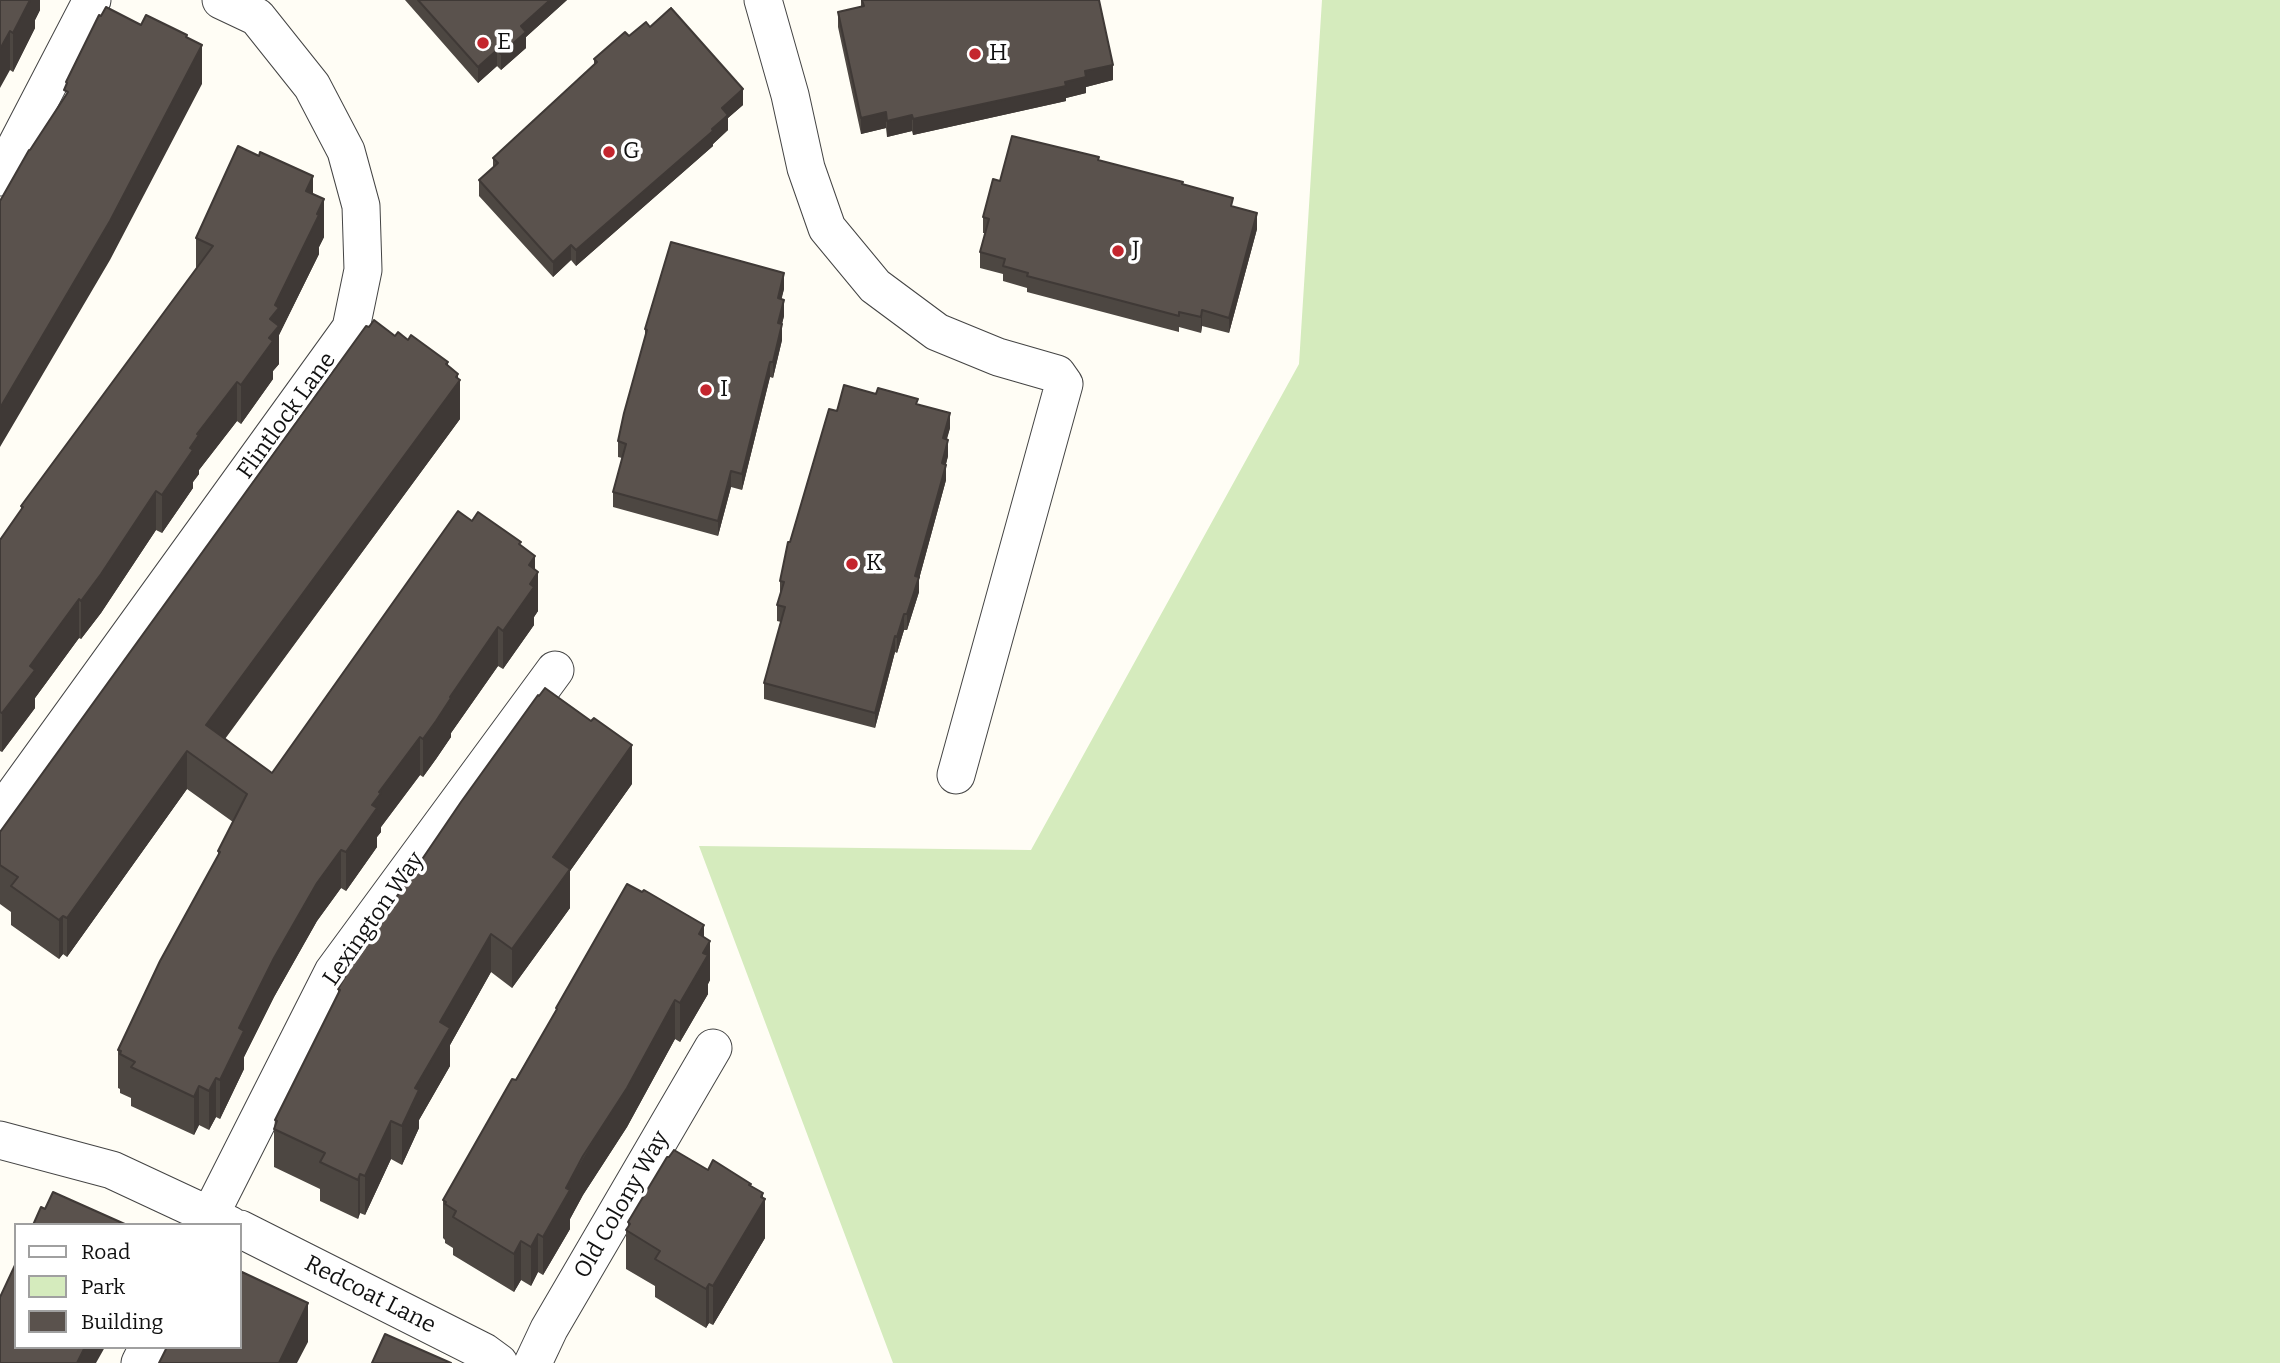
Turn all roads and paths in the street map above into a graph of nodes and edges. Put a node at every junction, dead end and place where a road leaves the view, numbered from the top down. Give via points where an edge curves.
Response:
1 (92, 0) edge
2 (222, 0) edge
3 (764, 0) edge
4 (0, 177) edge
5 (555, 670) dead end
6 (956, 775) dead end
7 (0, 814) edge
8 (713, 1048) dead end
9 (0, 1140) edge
10 (221, 1223) edge
11 (242, 1233) edge
12 (499, 1363) edge
13 (533, 1363) edge

1 - 4 street
2 - 7 street, Flintlock Lane via 257,17 312,86 346,151 361,206 363,270 351,328
3 - 6 street via 806,168 828,228 875,286 937,332 1057,374 1063,384
5 - 10 street, Lexington Way via 333,972
8 - 13 street, Old Colony Way
9 - 10 street, Redcoat Lane via 112,1170
11 - 12 street, Redcoat Lane

